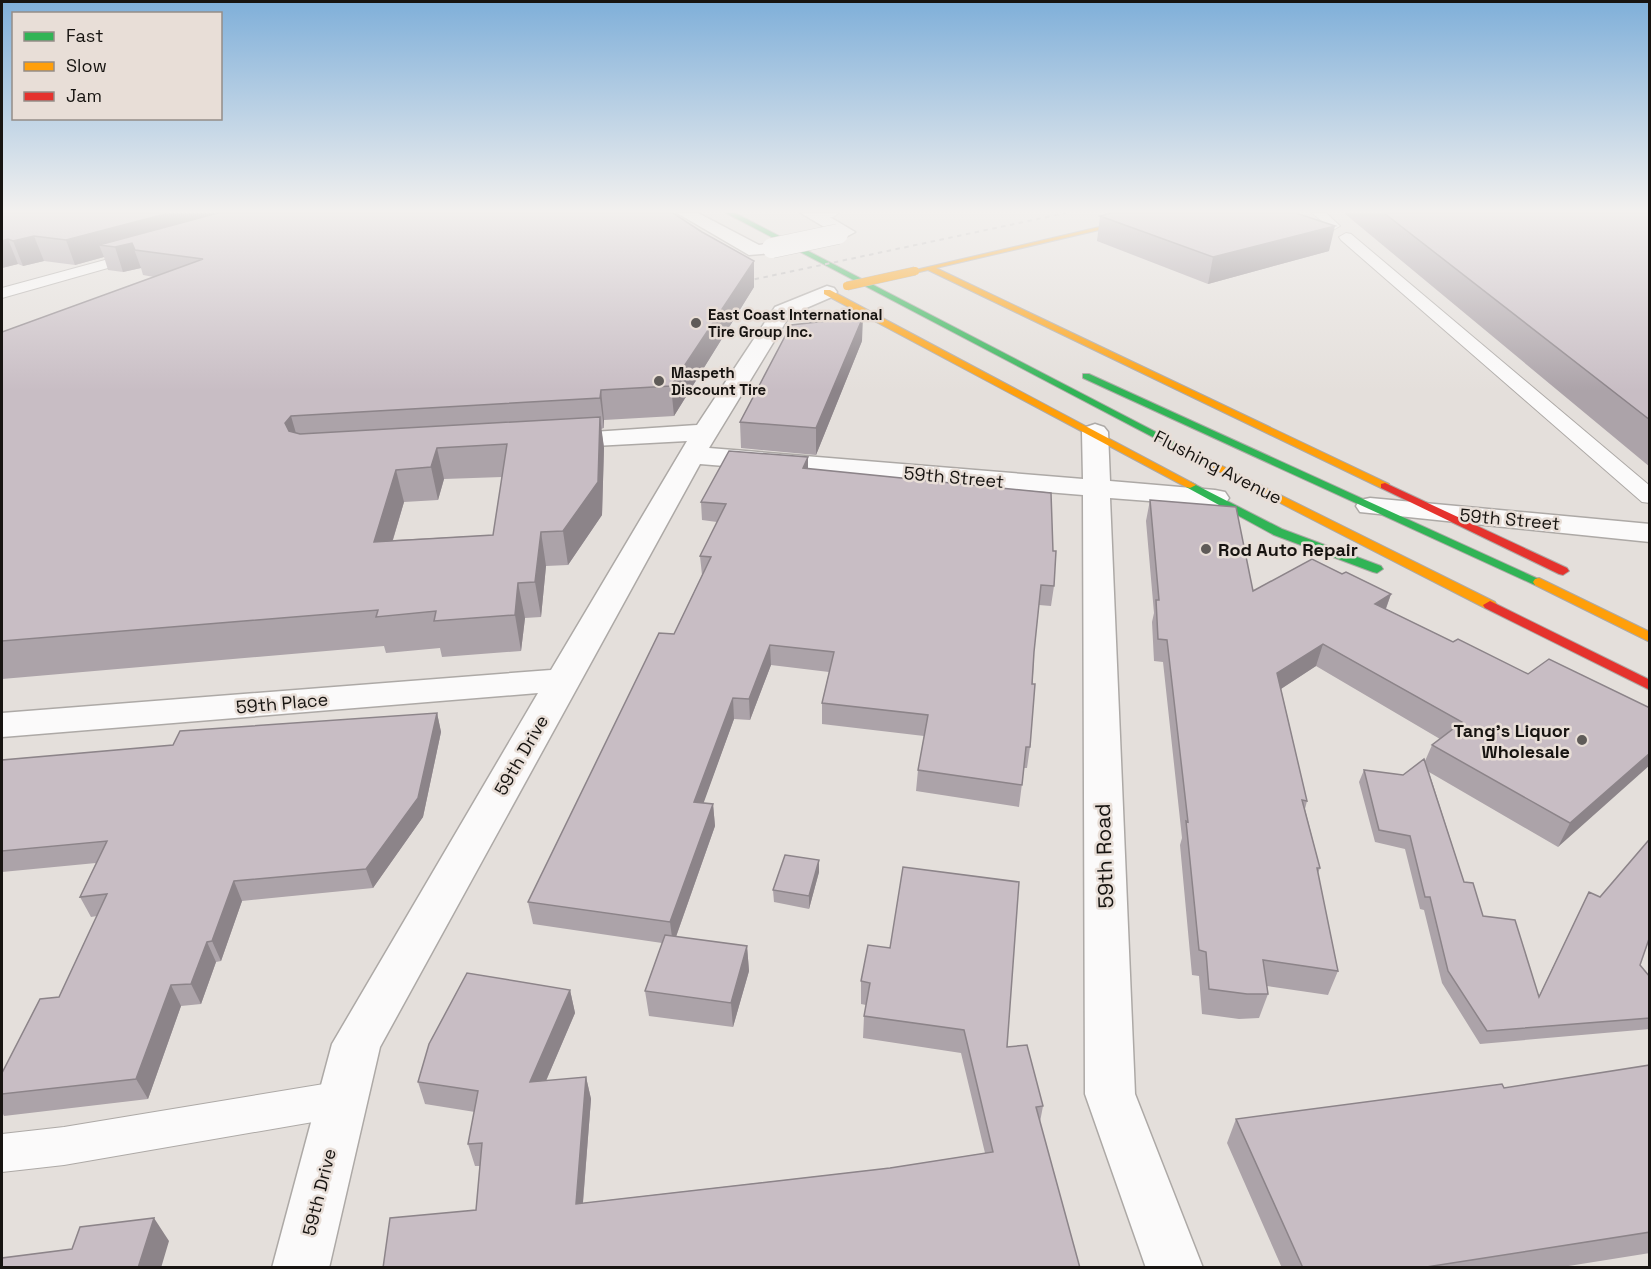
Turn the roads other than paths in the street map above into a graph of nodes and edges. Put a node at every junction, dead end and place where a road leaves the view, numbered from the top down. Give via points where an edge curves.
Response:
1 (75, 272) edge
2 (843, 272) edge
3 (879, 272) edge
4 (910, 272) edge
5 (938, 272) edge
6 (1386, 272) edge
7 (905, 285) dead end
8 (837, 289) junction
9 (2, 293) edge
10 (1073, 369) dead end
11 (1095, 432) junction
12 (533, 442) edge
13 (699, 444) junction
14 (1094, 489) junction
15 (1650, 497) edge
16 (1215, 498) junction
17 (1370, 506) junction
18 (1446, 513) junction
19 (1650, 533) edge
20 (1390, 574) dead end
21 (1572, 576) dead end
22 (1413, 582) dead end
23 (1612, 602) dead end
24 (1536, 628) junction
25 (1650, 638) edge
26 (563, 680) junction
27 (1650, 686) edge
28 (2, 725) edge
29 (342, 1099) junction
30 (2, 1153) edge
31 (300, 1268) edge
32 (1175, 1268) edge

1 - 9 lane
2 - 24 main road, Flushing Avenue
3 - 7 main road
4 - 8 main road, bridge
5 - 18 main road
6 - 15 lane
8 - 11 main road
8 - 13 street, 59th Drive via 782,311
10 - 17 main road, Flushing Avenue
11 - 14 street, 59th Road
11 - 16 main road
12 - 13 street, 59th Street
13 - 14 street, 59th Street
13 - 26 street, 59th Drive
14 - 16 street, 59th Street
14 - 32 street, 59th Road via 1110,1094
16 - 20 main road via 1278,532
17 - 18 street, 59th Street
17 - 25 main road, Flushing Avenue via 1526,576
18 - 19 street, 59th Street
18 - 21 main road
22 - 24 main road
23 - 25 main road
24 - 27 main road, Flushing Avenue
26 - 28 street, 59th Place
26 - 29 street, 59th Drive via 356,1044
29 - 30 lane
29 - 31 street, 59th Drive

